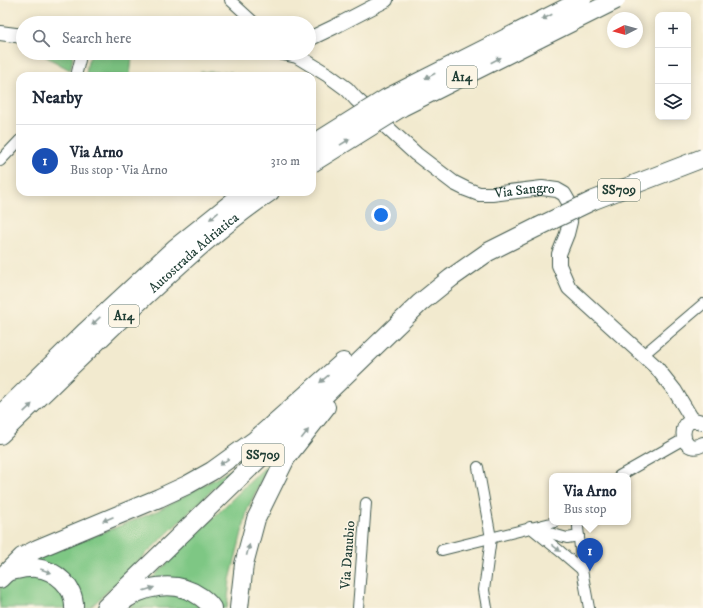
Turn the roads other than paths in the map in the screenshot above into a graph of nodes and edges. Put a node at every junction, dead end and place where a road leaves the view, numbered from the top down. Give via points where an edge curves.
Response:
1 (230, 0) edge
2 (386, 0) edge
3 (582, 0) edge
4 (616, 0) edge
5 (247, 16) edge
6 (0, 33) edge
7 (16, 35) edge
8 (316, 35) edge
9 (79, 60) edge
10 (301, 60) edge
11 (77, 72) edge
12 (316, 142) edge
13 (16, 144) edge
14 (703, 158) edge
15 (0, 161) edge
16 (316, 161) edge
17 (249, 198) edge
18 (420, 303) junction
19 (703, 304) edge
20 (643, 355) junction
21 (0, 415) edge
22 (698, 422) edge
23 (0, 435) edge
24 (684, 440) junction
25 (703, 444) edge
26 (478, 467) dead end
27 (624, 473) edge
28 (366, 503) dead end
29 (549, 523) edge
30 (579, 525) edge
31 (530, 527) junction
32 (579, 536) junction
33 (490, 538) junction
34 (442, 550) dead end
35 (582, 570) junction
36 (4, 575) edge
37 (74, 608) edge
38 (105, 608) edge
39 (115, 608) edge
40 (212, 608) edge
41 (239, 608) edge
42 (358, 608) edge
43 (487, 608) edge
44 (589, 608) edge

1 - 5 street
2 - 8 street
3 -> 12 highway, A14, bridge via 387,98
16 -> 4 highway, A14, bridge via 402,107
6 - 7 street
9 - 11 street
10 - 20 street, Via Sangro via 347,89 411,150 454,183 479,194 542,188 557,190 564,194 571,206 570,222 559,254 559,265 569,288
13 - 15 street
14 - 18 highway, SS709, bridge via 594,200 488,252
17 -> 21 highway, Autostrada Adriatica / A14 via 175,248
23 -> 17 highway, Autostrada Adriatica / A14
18 -> 36 highway via 370,338 255,440 212,471 159,498 37,549 22,557
18 - 38 highway, SS709
41 -> 18 highway via 244,564 256,518 286,458 325,408 414,316
19 - 20 street
20 - 22 street, Via Sangro via 656,367
22 - 24 street, Via Sangro via 688,423 684,428
24 - 25 street via 693,446
24 - 27 street
26 - 33 street
28 - 42 street, Via Danubio
29 - 31 street
30 - 32 street
31 - 32 street via 567,538
31 - 33 street
31 -> 35 street
32 - 35 street
33 - 34 street
33 - 43 street via 484,590
35 - 44 street
36 -> 37 highway via 29,568 52,573 66,583
39 -> 40 highway via 139,592 168,586 196,593

